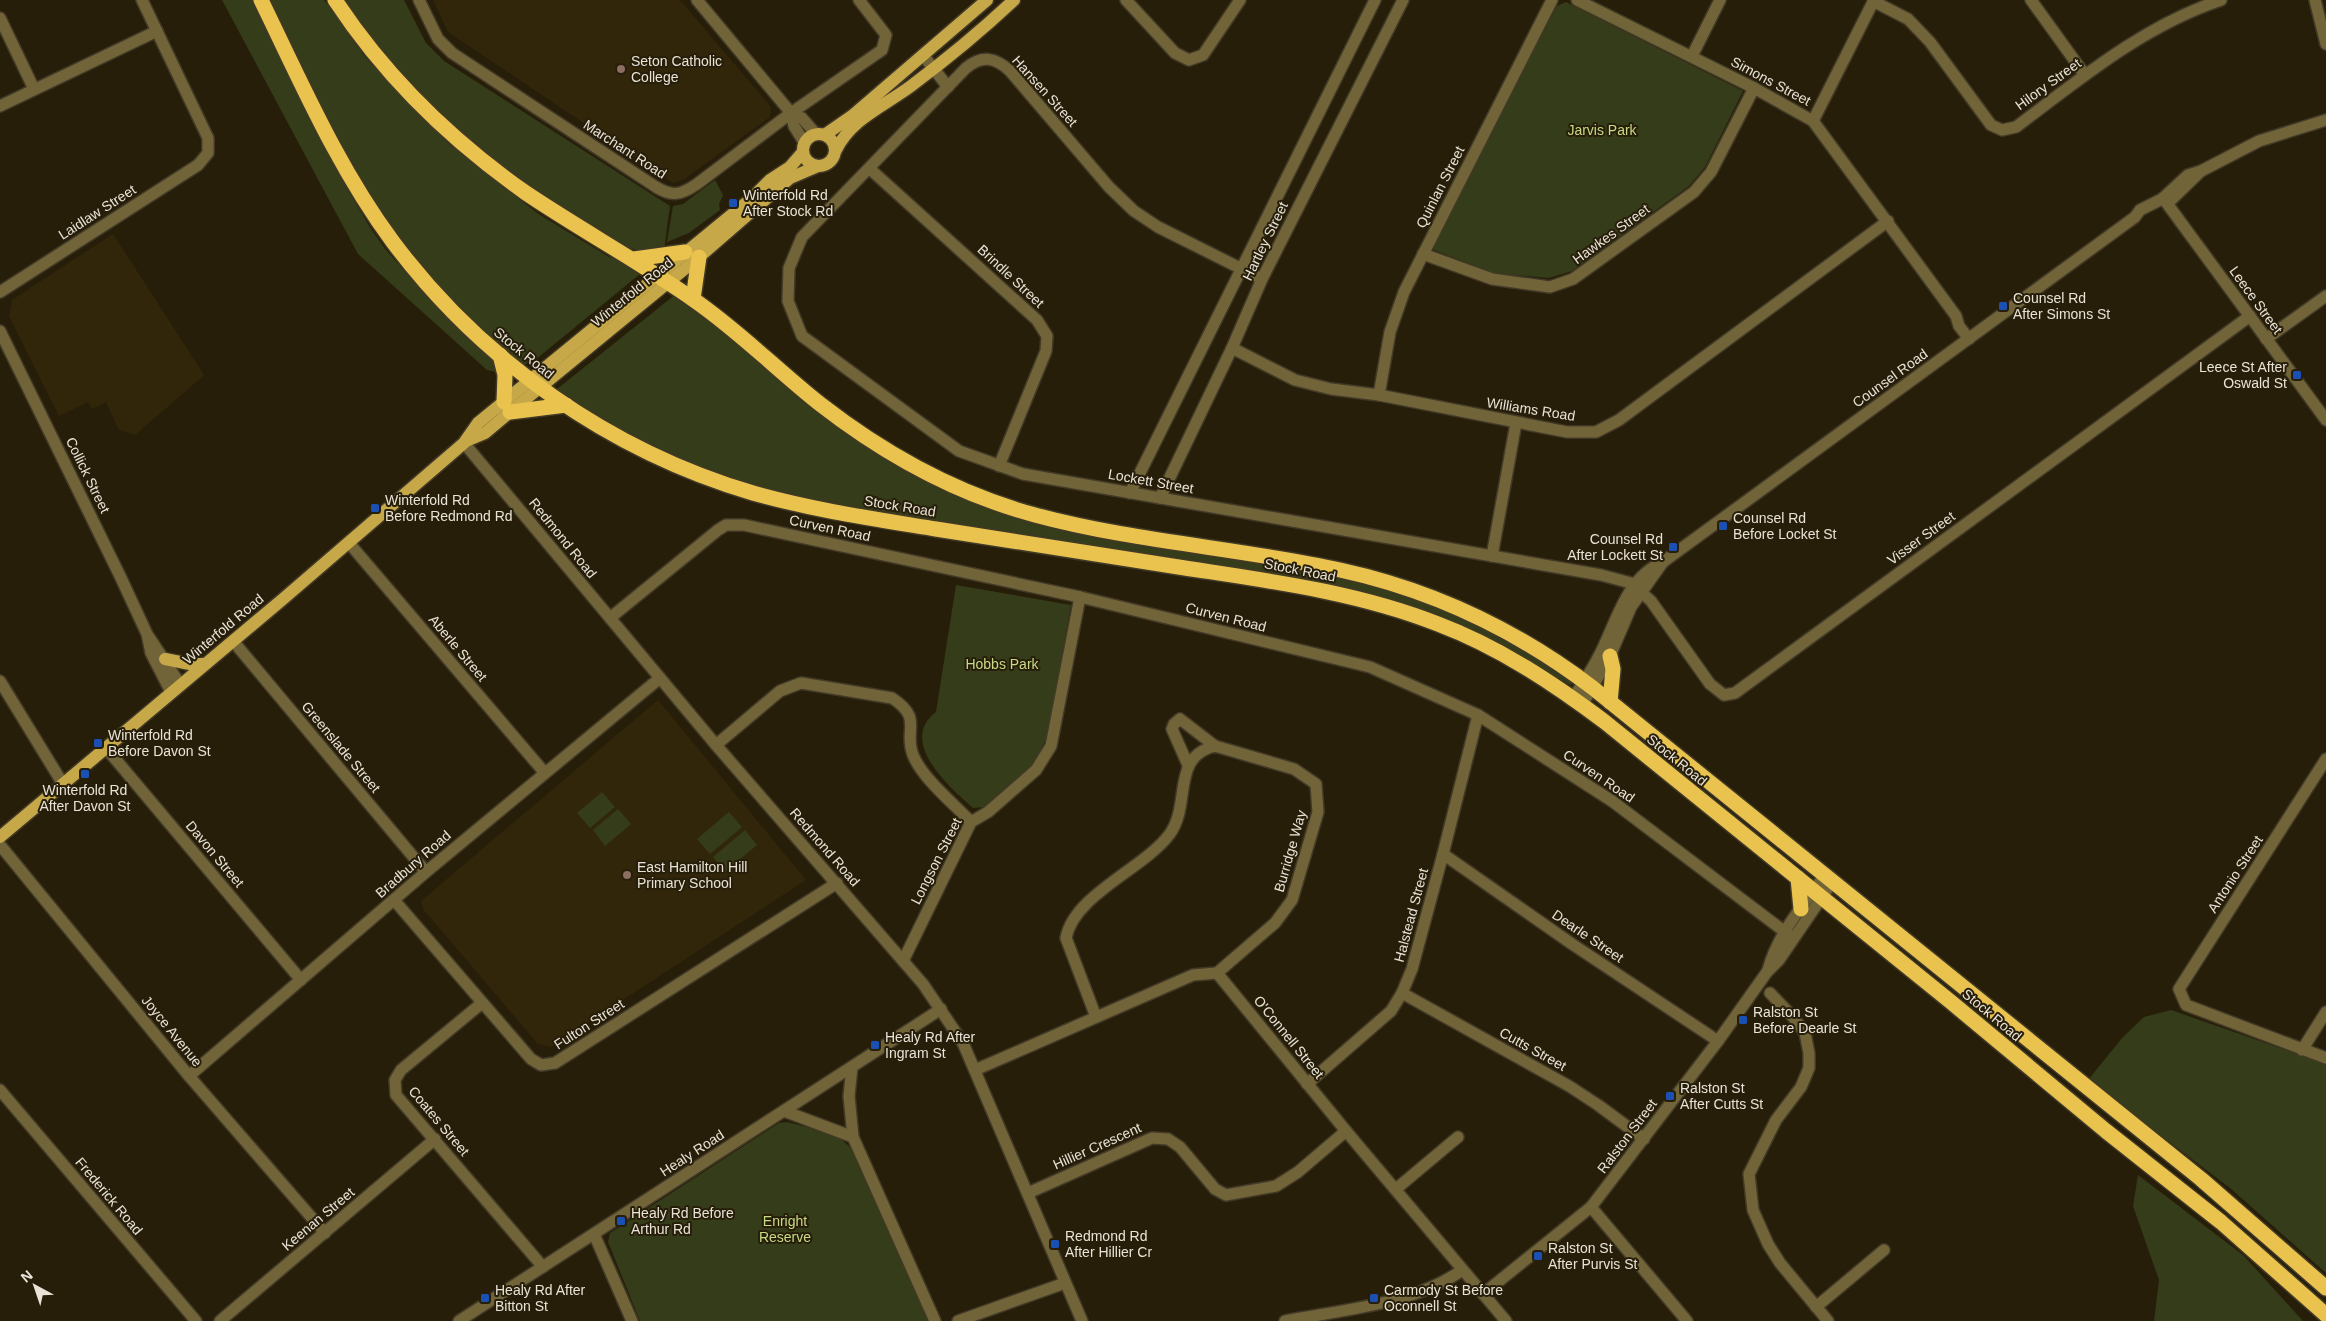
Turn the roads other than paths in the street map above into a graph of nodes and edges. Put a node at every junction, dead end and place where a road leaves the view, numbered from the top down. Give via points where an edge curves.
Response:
1 (142, 0) edge
2 (261, 0) edge
3 (335, 0) edge
4 (420, 0) edge
5 (697, 0) edge
6 (859, 0) edge
7 (987, 0) edge
8 (1014, 0) edge
9 (1126, 0) edge
10 (1240, 0) edge
11 (1375, 0) edge
12 (1403, 0) edge
13 (1552, 0) edge
14 (1577, 0) edge
15 (1720, 0) edge
16 (2031, 0) edge
17 (2221, 0) edge
18 (2315, 0) edge
19 (1874, 1) edge
20 (0, 18) edge
21 (157, 32) junction
22 (2326, 44) edge
23 (923, 55) junction
24 (1692, 56) junction
25 (934, 68) junction
26 (2085, 75) junction
27 (948, 87) junction
28 (1754, 88) junction
29 (34, 89) junction
30 (0, 106) edge
31 (791, 114) junction
32 (2326, 120) edge
33 (1813, 121) junction
34 (821, 134) junction
35 (804, 147) junction
36 (836, 150) junction
37 (818, 166) junction
38 (870, 169) junction
39 (2165, 201) junction
40 (1888, 221) junction
41 (802, 237) joint
42 (692, 254) junction
43 (1423, 254) junction
44 (634, 260) junction
45 (1241, 270) junction
46 (663, 279) junction
47 (1262, 279) junction
48 (0, 292) edge
49 (2326, 296) edge
50 (692, 299) junction
51 (2250, 316) junction
52 (0, 331) edge
53 (1972, 336) junction
54 (2266, 339) junction
55 (1232, 348) junction
56 (500, 356) junction
57 (535, 383) junction
58 (1379, 395) junction
59 (566, 406) junction
60 (507, 407) junction
61 (2326, 420) edge
62 (1516, 423) junction
63 (464, 442) junction
64 (999, 466) junction
65 (1130, 493) junction
66 (1160, 498) junction
67 (349, 542) junction
68 (1492, 556) junction
69 (1637, 589) junction
70 (1080, 597) junction
71 (610, 618) junction
72 (147, 634) junction
73 (233, 642) junction
74 (1610, 656) junction
75 (165, 659) junction
76 (206, 664) junction
77 (660, 678) junction
78 (0, 681) edge
79 (1589, 684) junction
80 (176, 688) junction
81 (1578, 702) junction
82 (1610, 702) junction
83 (1478, 715) junction
84 (716, 745) junction
85 (1215, 746) junction
86 (106, 748) junction
87 (2326, 759) edge
88 (1188, 765) junction
89 (544, 772) junction
90 (63, 784) junction
91 (971, 822) junction
92 (0, 837) edge
93 (0, 845) edge
94 (1443, 854) junction
95 (426, 872) junction
96 (1798, 878) junction
97 (1829, 878) junction
98 (837, 883) junction
99 (1818, 894) junction
100 (394, 900) junction
101 (1801, 909) junction
102 (1789, 935) junction
103 (903, 960) junction
104 (1217, 973) junction
105 (301, 980) junction
106 (1402, 993) junction
107 (1770, 993) dead end
108 (482, 1003) junction
109 (941, 1009) junction
110 (2326, 1012) edge
111 (1096, 1017) junction
112 (1718, 1041) junction
113 (2302, 1050) junction
114 (2326, 1058) edge
115 (852, 1067) junction
116 (975, 1070) junction
117 (189, 1076) junction
118 (1307, 1084) junction
119 (0, 1090) edge
120 (784, 1111) junction
121 (1346, 1131) junction
122 (853, 1137) junction
123 (1458, 1137) dead end
124 (435, 1139) junction
125 (1644, 1140) junction
126 (1396, 1190) junction
127 (1028, 1193) junction
128 (1591, 1207) junction
129 (325, 1233) junction
130 (594, 1234) junction
131 (1884, 1250) dead end
132 (543, 1267) junction
133 (1462, 1270) junction
134 (1065, 1283) junction
135 (2326, 1288) edge
136 (1483, 1294) junction
137 (1816, 1307) junction
138 (2326, 1315) edge
139 (196, 1321) edge
140 (220, 1321) edge
141 (459, 1321) edge
142 (632, 1321) edge
143 (935, 1321) edge
144 (958, 1321) edge
145 (1082, 1321) edge
146 (1285, 1321) edge
147 (1506, 1321) edge
148 (1687, 1321) edge
149 (1828, 1321) edge

1 - 21 street
2 - 56 highway, Stock Road via 336,151 378,220 432,289
3 - 44 highway, Stock Road via 388,70 452,135 527,193
4 - 31 street, Marchant Road via 438,39 452,53 669,194 679,194 697,184
5 - 31 street
6 - 31 street, Marchant Road via 886,35 882,50
7 - 23 main road
8 - 25 main road
9 - 10 street via 1175,53 1189,60 1203,55
11 - 45 street, Hartley Street
12 - 47 street, Hartley Street
13 - 43 street, Quinlan Street
14 - 24 street, Simons Street
15 - 24 street
16 - 26 street
17 - 26 street, Hilory Street via 2163,24
18 - 22 street
19 - 26 street, Hilory Street via 1908,19 1930,42 1991,124 2002,130 2016,127
19 - 33 street
20 - 29 street
21 - 29 street
21 - 48 street, Laidlaw Street via 208,138 208,153 198,165
23 - 25 street
23 - 34 main road via 852,116
24 - 28 street, Simons Street
25 - 27 street
25 - 36 main road via 856,124 841,138
27 - 38 street, Hansen Street
27 - 45 street, Hansen Street via 966,68 979,60 998,61 1126,204 1147,221
28 - 33 street, Simons Street
28 - 43 street, Hawkes Street via 1711,172 1694,192 1573,279 1550,287 1492,279
29 - 30 street
31 - 34 street via 802,118
31 - 35 street
32 - 39 street, Counsel Road via 2259,141 2201,171
33 - 40 street, Simons Street
34 - 35 main road
34 - 36 main road via 833,141
35 - 37 main road via 809,163
35 - 42 main road, Winterfold Road via 790,167 770,180
36 - 37 main road via 830,162
37 - 42 main road, Winterfold Road via 790,178
38 - 41 street, Hansen Street
38 - 64 street, Brindle Street via 1036,320 1047,336 1046,351
39 - 51 street, Leece Street
39 - 53 street, Counsel Road via 2144,217 2135,217
40 - 53 street, Simons Street via 1956,316 1959,326
40 - 62 street, Williams Road via 1619,420 1596,432 1567,432
41 - 64 street, Lockett Street via 789,268 788,301 802,336 959,451
42 - 44 highway
42 - 46 main road, Winterfold Road
42 - 50 highway
43 - 58 street, Quinlan Street via 1404,292 1390,332
44 - 46 highway, Stock Road
45 - 47 street, Hansen Street
45 - 65 street, Hartley Street
46 - 50 highway, Stock Road
46 - 57 main road, Winterfold Road
47 - 55 street, Hartley Street
49 - 54 street
50 - 79 highway, Stock Road via 849,425 905,460 966,490 1032,514 1067,522 1320,566 1394,584 1477,616
51 - 54 street, Leece Street
51 - 69 street, Visser Street via 1735,694 1724,695 1710,684 1658,608
52 - 72 street, Collick Street
53 - 69 street, Counsel Road via 1663,562
54 - 61 street, Leece Street
55 - 58 street, Williams Road via 1295,380 1331,389
55 - 66 street, Hartley Street
56 - 57 highway, Stock Road
56 - 60 highway
57 - 59 highway, Stock Road
57 - 60 main road, Winterfold Road
58 - 62 street, Williams Road
59 - 60 highway
59 - 81 highway, Stock Road via 659,457 720,482 780,500 858,516 1267,580 1375,604 1464,635 1520,664
60 - 63 main road, Winterfold Road via 478,423
62 - 68 street
63 - 67 main road, Winterfold Road
63 - 71 street, Redmond Road
64 - 65 street, Lockett Street via 1023,474
65 - 66 street, Lockett Street
66 - 68 street, Lockett Street
67 - 73 main road, Winterfold Road
67 - 89 street, Aberle Street
68 - 69 street, Lockett Street via 1601,575
69 - 74 street, Counsel Road
69 - 79 street, Counsel Road
70 - 71 street, Curven Road via 744,525 726,525
70 - 83 street, Curven Road via 1370,667
70 - 91 street, Longson Street via 1051,746 1036,770 988,812
71 - 77 street, Redmond Road
72 - 75 street, Collick Street
72 - 80 street, Collick Street via 151,653
73 - 76 main road, Winterfold Road
73 - 95 street, Greenslade Street
74 - 79 street, Counsel Road
74 - 82 highway via 1614,669
75 - 76 main road
75 - 80 street, Collick Street
76 - 80 main road, Winterfold Road
77 - 84 street, Redmond Road
77 - 89 street, Bradbury Road
78 - 90 street
79 - 81 street, Counsel Road
79 - 82 highway, Stock Road
80 - 86 main road, Winterfold Road
81 - 96 highway, Stock Road
82 - 97 highway, Stock Road
83 - 94 street, Halstead Street
83 - 102 street, Curven Road via 1612,800
84 - 91 street via 780,691 801,684 892,698 904,706 911,719 912,753 918,767
84 - 98 street, Redmond Road
85 - 88 street via 1202,750
85 - 88 street, Burridge Way via 1180,719 1172,730
85 - 104 street, Burridge Way via 1294,769 1316,784 1318,812 1292,900 1275,923
86 - 90 main road, Winterfold Road
86 - 105 street, Davon Street
87 - 113 street, Antonio Street via 2179,989 2186,1005
88 - 111 street via 1177,818 1170,834 1086,904 1068,926 1066,938
89 - 95 street, Bradbury Road
90 - 92 main road, Winterfold Road
91 - 103 street, Longson Street
93 - 117 street, Joyce Avenue
94 - 106 street, Halstead Street via 1412,969
94 - 112 street, Dearle Street
95 - 100 street, Bradbury Road
96 - 99 highway, Stock Road
96 - 101 highway
97 - 99 street, Ralston Street
97 - 135 highway, Stock Road via 2202,1180
98 - 103 street, Redmond Road
98 - 108 street, Fulton Street via 555,1063 542,1066 531,1059
99 - 101 street, Ralston Street
99 - 102 street, Ralston Street
99 - 138 highway, Stock Road via 2221,1222
100 - 105 street, Bradbury Road
100 - 108 street, Fulton Street
101 - 102 street, Ralston Street
102 - 112 street, Ralston Street via 1771,957 1767,972
103 - 109 street, Redmond Road
104 - 111 street via 1194,976
104 - 118 street, O'Connell Street
105 - 117 street, Bradbury Road
106 - 118 street, Halstead Street via 1391,1011
106 - 125 street, Cutts Street via 1570,1086
107 - 137 street via 1805,1033 1809,1068 1801,1088 1776,1120 1750,1174 1753,1210 1780,1263
108 - 124 street, Coates Street via 401,1070 395,1080 396,1095
109 - 115 street, Healy Road
109 - 116 street, Redmond Road via 954,1027
110 - 113 street
111 - 116 street
112 - 125 street, Ralston Street
113 - 114 street
115 - 120 street, Healy Road
115 - 122 street via 849,1096
116 - 127 street, Redmond Road
117 - 129 street, Joyce Avenue
118 - 121 street, O'Connell Street
119 - 139 street, Frederick Road
120 - 122 street
120 - 130 street, Healy Road
121 - 126 street, O'Connell Street
121 - 127 street, Hillier Crescent via 1287,1180 1276,1186 1237,1194 1226,1195 1215,1188 1180,1147 1168,1139 1152,1138
122 - 143 street
123 - 126 street
124 - 129 street, Keenan Street
124 - 132 street, Coates Street
125 - 128 street, Ralston Street
126 - 133 street, O'Connell Street
127 - 134 street, Redmond Road
128 - 136 street, Ralston Street
128 - 148 street
129 - 140 street, Keenan Street
130 - 132 street, Healy Road
130 - 142 street
131 - 137 street
132 - 141 street, Healy Road
133 - 136 street, O'Connell Street
133 - 146 street via 1422,1291
134 - 144 street
134 - 145 street, Redmond Road
136 - 147 street, O'Connell Street
137 - 149 street

